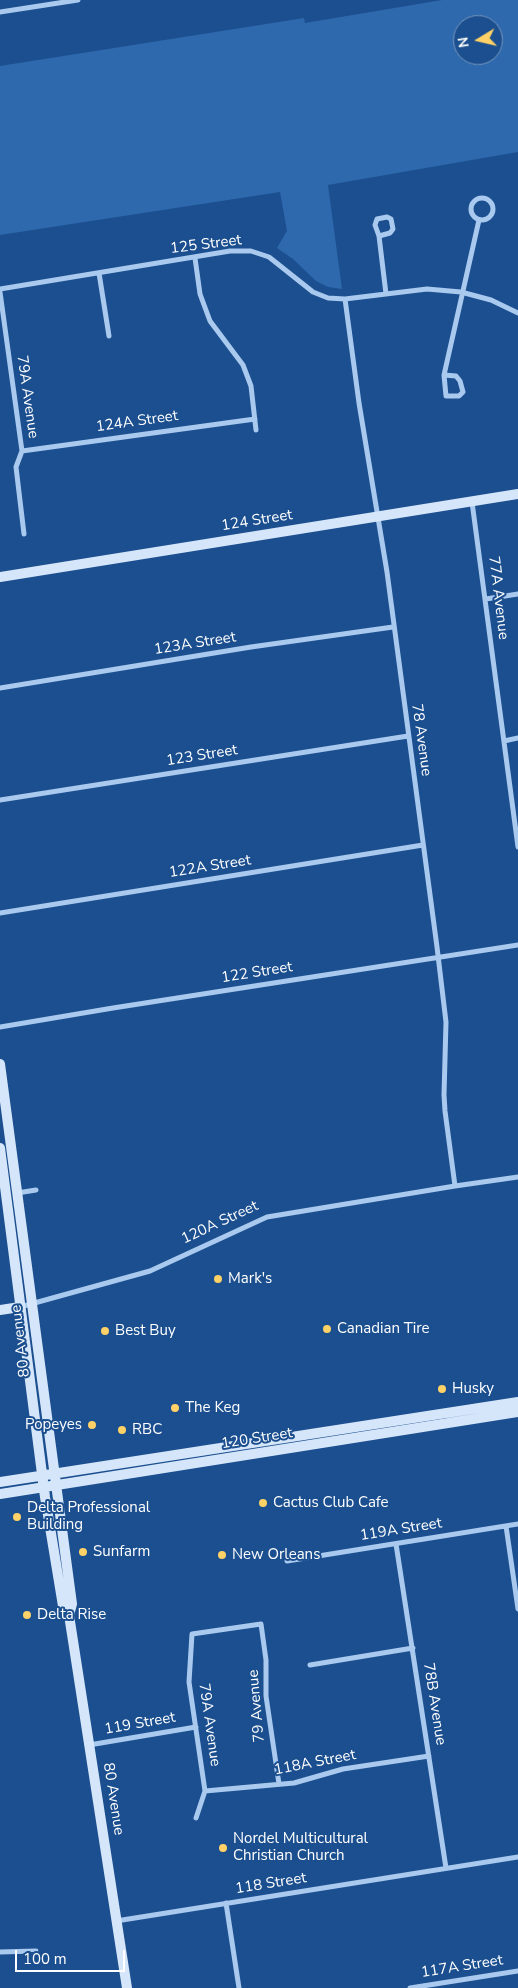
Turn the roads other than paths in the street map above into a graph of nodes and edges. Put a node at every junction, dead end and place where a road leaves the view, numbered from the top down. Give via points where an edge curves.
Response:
1 (78, 0) edge
2 (0, 12) edge
3 (479, 220) junction
4 (379, 236) dead end
5 (195, 258) junction
6 (99, 273) junction
7 (0, 291) edge
8 (461, 292) junction
9 (386, 294) junction
10 (345, 299) junction
11 (518, 313) edge
12 (109, 336) dead end
13 (444, 375) junction
14 (255, 419) junction
15 (256, 430) dead end
16 (22, 452) junction
17 (518, 494) edge
18 (472, 501) junction
19 (378, 517) junction
20 (24, 534) dead end
21 (0, 577) edge
22 (518, 594) edge
23 (486, 599) junction
24 (394, 627) junction
25 (0, 688) edge
26 (408, 736) junction
27 (518, 738) edge
28 (504, 741) junction
29 (0, 800) edge
30 (518, 840) edge
31 (423, 845) junction
32 (518, 847) edge
33 (0, 913) edge
34 (518, 945) edge
35 (438, 957) junction
36 (0, 1027) edge
37 (0, 1064) edge
38 (0, 1125) edge
39 (0, 1148) edge
40 (518, 1177) edge
41 (455, 1186) junction
42 (36, 1190) dead end
43 (3, 1192) edge
44 (17, 1194) junction
45 (22, 1230) junction
46 (32, 1304) junction
47 (20, 1307) junction
48 (0, 1310) edge
49 (518, 1402) edge
50 (463, 1411) junction
51 (518, 1412) edge
52 (410, 1419) junction
53 (416, 1428) junction
54 (366, 1436) junction
55 (54, 1474) junction
56 (42, 1476) junction
57 (0, 1482) edge
58 (55, 1485) junction
59 (44, 1487) junction
60 (0, 1494) edge
61 (518, 1524) edge
62 (506, 1526) junction
63 (396, 1544) junction
64 (287, 1561) dead end
65 (518, 1609) edge
66 (69, 1615) junction
67 (261, 1624) joint
68 (413, 1648) junction
69 (310, 1666) dead end
70 (196, 1727) junction
71 (89, 1745) junction
72 (429, 1756) junction
73 (279, 1784) junction
74 (206, 1791) junction
75 (196, 1818) dead end
76 (518, 1857) edge
77 (446, 1868) junction
78 (226, 1903) junction
79 (116, 1921) junction
80 (36, 1951) dead end
81 (0, 1952) edge
82 (518, 1971) edge
83 (127, 1988) edge
84 (239, 1988) edge
85 (410, 1988) edge

1 - 2 street
3 - 3 street via 472,212 472,206 479,198 487,199 493,208 492,215 486,220
3 - 8 street
4 - 9 street
5 - 6 street, 125 Street
5 - 10 street, 125 Street via 230,251 251,251 269,257 313,292 328,298
5 - 14 street via 200,294 210,321 243,365 251,386
6 - 7 street, 125 Street
6 - 12 street
7 - 16 street, 79A Avenue
8 - 9 street, 125 Street via 427,289
8 - 11 street, 125 Street via 491,300
8 - 13 street
9 - 10 street, 125 Street
10 - 19 street, 78 Avenue
13 - 13 street via 446,396 459,396 463,392 460,381 456,376
14 - 15 street
14 - 16 street, 124A Street
16 - 20 street, 79A Avenue via 16,467
17 - 18 main road, 124 Street
18 - 19 main road, 124 Street
18 - 23 street, 77A Avenue
19 - 21 main road, 124 Street
19 - 24 street, 78 Avenue
22 - 23 street
23 - 28 street, 77A Avenue
24 - 25 street, 123A Street
24 - 26 street, 78 Avenue
26 - 29 street, 123 Street
26 - 31 street, 78 Avenue
27 - 28 street
28 - 30 street, 77A Avenue
30 - 32 street, 77A Avenue
31 - 33 street, 122A Street
31 - 35 street, 78 Avenue
34 - 35 street, 122 Street
35 - 36 street, 122 Street
35 - 41 street, 78 Avenue via 446,1022 444,1095
37 - 44 main road, 80 Avenue
38 - 44 main road via 9,1184
39 - 43 main road, 80 Avenue
40 - 41 street, 120A Street
41 - 46 street, 120A Street via 266,1217 150,1271
42 - 44 street
43 - 45 main road via 10,1197 15,1224
43 - 47 main road, 80 Avenue
44 - 45 main road, 80 Avenue
45 - 46 main road, 80 Avenue
46 - 47 street, 120A Street
46 - 55 main road, 80 Avenue
47 - 48 main road, 120A Street
47 - 56 main road, 80 Avenue
49 - 50 main road, 120 Street
50 - 52 main road, 120 Street
50 - 53 main road via 458,1415 427,1421
51 - 53 main road, 120 Street
52 - 54 main road via 407,1424 379,1429
52 - 55 main road, 120 Street
53 - 54 main road, 120 Street
54 - 58 main road, 120 Street
55 - 56 main road, 120 Street
55 - 58 main road, 80 Avenue
56 - 57 main road, 120 Street
56 - 59 main road, 80 Avenue
58 - 59 main road, 120 Street
58 - 66 main road, 80 Avenue via 72,1604
59 - 60 main road, 120 Street
59 - 66 main road, 80 Avenue via 63,1606
61 - 62 street, 119A Street
62 - 63 street, 119A Street
62 - 65 street
63 - 64 street, 119A Street
63 - 68 street, 78B Avenue
66 - 71 main road, 80 Avenue
67 - 70 street, 79A Avenue via 192,1634 189,1682
67 - 73 street, 79 Avenue via 266,1696
68 - 69 street
68 - 72 street, 78B Avenue
70 - 71 street, 119 Street
70 - 74 street, 79A Avenue
71 - 79 main road, 80 Avenue
72 - 73 street, 118A Street via 343,1769
72 - 77 street, 78B Avenue
73 - 74 street, 118A Street
74 - 75 street, 79A Avenue
76 - 77 street, 118 Street
77 - 78 street, 118 Street
78 - 79 street, 118 Street
78 - 84 street
79 - 83 main road, 80 Avenue
80 - 81 street
82 - 85 street, 117A Street

